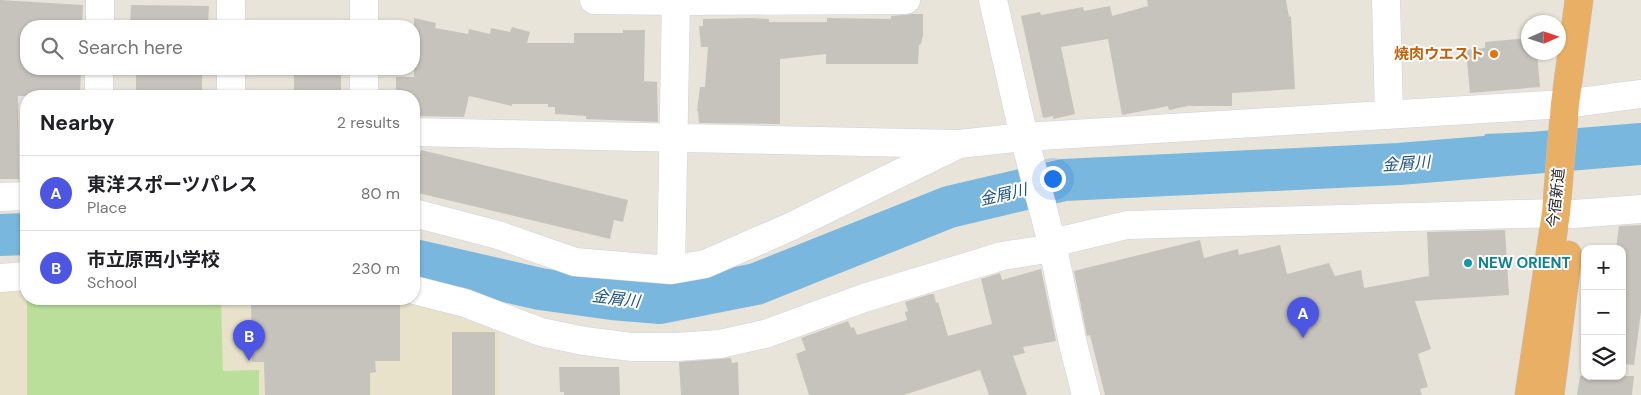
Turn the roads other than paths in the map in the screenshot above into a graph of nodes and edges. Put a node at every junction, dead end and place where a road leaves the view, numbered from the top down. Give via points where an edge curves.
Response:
1 (100, 0) edge
2 (231, 0) edge
3 (364, 0) edge
4 (594, 0) edge
5 (906, 0) edge
6 (992, 0) edge
7 (1386, 0) edge
8 (1578, 0) edge
9 (1597, 0) edge
10 (676, 1) junction
11 (100, 20) edge
12 (231, 20) edge
13 (364, 20) edge
14 (99, 75) edge
15 (231, 75) edge
16 (364, 75) edge
17 (99, 90) edge
18 (231, 90) edge
19 (364, 90) edge
20 (1641, 94) edge
21 (1577, 104) junction
22 (1389, 115) junction
23 (420, 132) edge
24 (1024, 137) junction
25 (674, 138) junction
26 (959, 144) junction
27 (20, 196) edge
28 (0, 197) edge
29 (1641, 209) edge
30 (1565, 213) junction
31 (420, 215) edge
32 (1052, 245) junction
33 (671, 270) junction
34 (20, 276) edge
35 (0, 278) edge
36 (420, 292) edge
37 (1086, 395) edge
38 (1529, 395) edge
39 (1550, 395) edge

1 - 11 street
2 - 12 street
3 - 13 street
4 - 10 street
5 - 10 street
6 - 24 street
7 - 22 street
8 - 21 highway, 今宿新道
9 - 21 highway, 今宿新道
10 - 25 street
14 - 17 street
15 - 18 street
16 - 19 street
20 - 21 street
21 - 22 street
21 - 30 highway, 今宿新道
22 - 24 street
23 - 25 street
24 - 26 street
24 - 32 street
25 - 26 street
25 - 33 street
26 - 33 street via 781,231 705,264
27 - 28 street
29 - 30 street
30 - 32 street via 1127,225
30 - 38 highway, 今宿新道
30 - 39 highway, 今宿新道
31 - 33 street via 498,235 575,262
32 - 36 street via 1002,256 864,298 765,334 720,344 632,347 584,341 541,332 465,303
32 - 37 street
34 - 35 street

